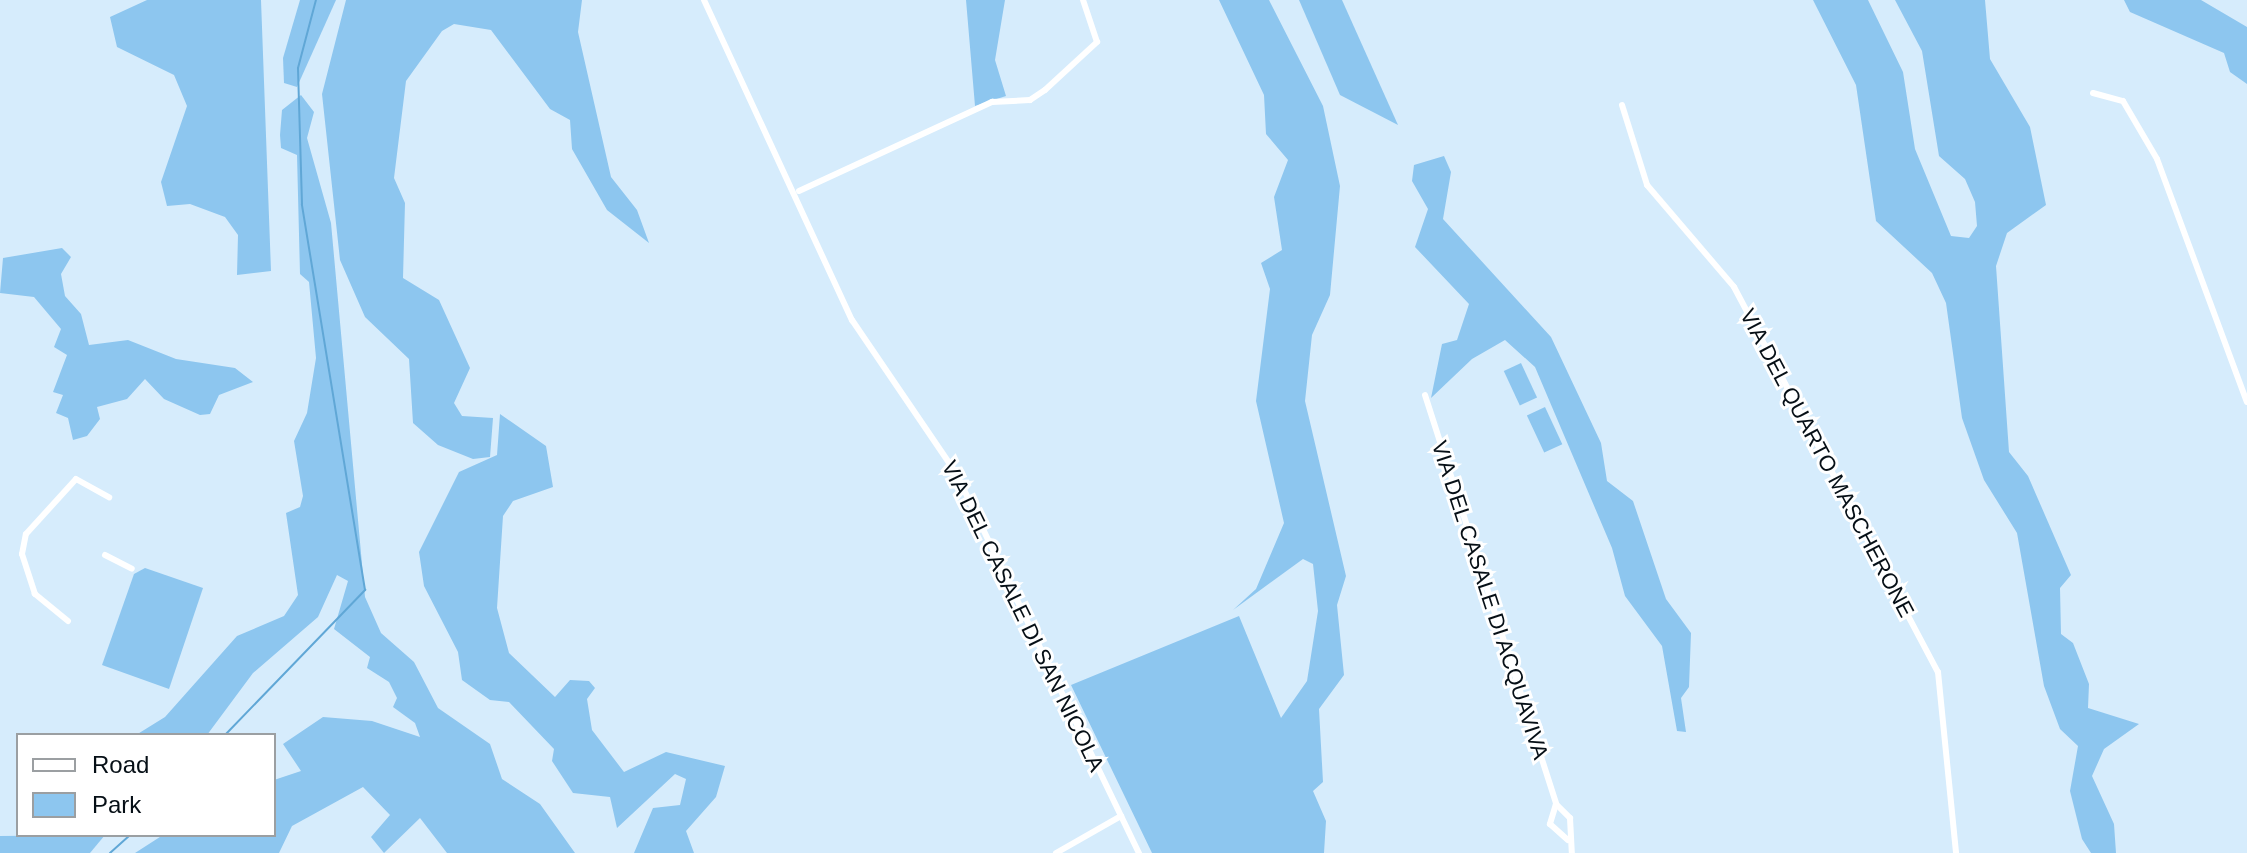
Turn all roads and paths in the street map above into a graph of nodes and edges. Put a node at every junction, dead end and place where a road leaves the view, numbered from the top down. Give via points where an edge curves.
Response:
1 (704, 0) edge
2 (1083, 0) edge
3 (2093, 93) dead end
4 (1622, 105) dead end
5 (799, 191) junction
6 (1425, 395) dead end
7 (2247, 402) edge
8 (109, 497) dead end
9 (105, 555) dead end
10 (132, 569) dead end
11 (68, 621) dead end
12 (1556, 804) junction
13 (1121, 816) junction
14 (1568, 840) junction
15 (1056, 853) edge
16 (1139, 853) edge
17 (1572, 853) edge
18 (1956, 853) edge

1 - 5 street, VIA DEL CASALE DI SAN NICOLA
2 - 5 street via 1097,42 1045,90 1030,100 992,102
3 - 7 street via 2123,101 2157,159
4 - 18 street, VIA DEL QUARTO MASCHERONE via 1659,207 1734,287 1938,672
5 - 13 street, VIA DEL CASALE DI SAN NICOLA via 852,320 956,473
6 - 12 street, VIA DEL CASALE DI ACQUAVIVA
8 - 11 street via 76,479 26,534 22,554 35,594
9 - 10 street
12 - 14 street, VIA DEL CASALE DI ACQUAVIVA via 1570,818
12 - 14 street, VIA DEL CASALE DI ACQUAVIVA via 1550,824
13 - 15 street
13 - 16 street, VIA DEL CASALE DI SAN NICOLA
14 - 17 street, VIA DEL CASALE DI ACQUAVIVA

